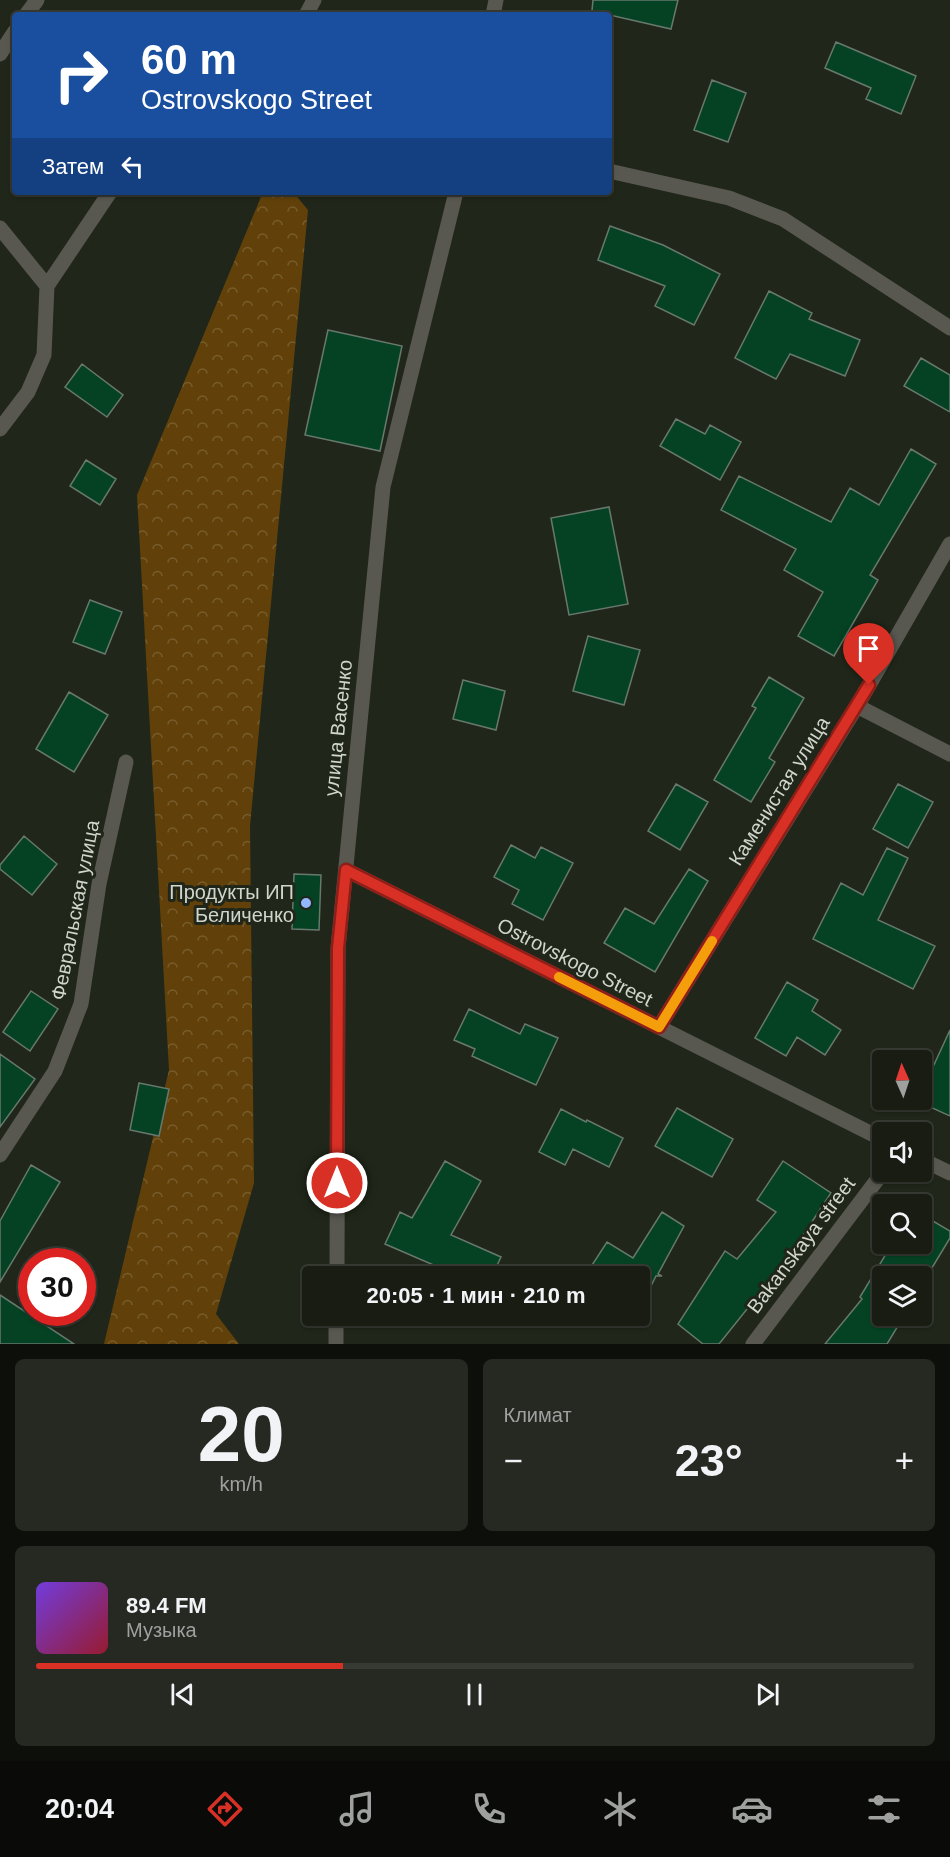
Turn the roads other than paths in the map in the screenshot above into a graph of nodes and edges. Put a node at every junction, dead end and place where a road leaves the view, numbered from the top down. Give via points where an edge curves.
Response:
1 (12, 36) edge
2 (0, 54) edge
3 (612, 172) edge
4 (108, 195) edge
5 (455, 195) edge
6 (0, 228) edge
7 (47, 286) junction
8 (950, 328) edge
9 (0, 429) edge
10 (950, 544) edge
11 (857, 706) junction
12 (950, 754) edge
13 (126, 762) dead end
14 (346, 870) junction
15 (659, 1027) junction
16 (872, 1134) edge
17 (0, 1155) edge
18 (932, 1164) edge
19 (950, 1173) edge
20 (875, 1182) edge
21 (337, 1266) edge
22 (336, 1326) edge
23 (336, 1344) edge
24 (753, 1344) edge

1 - 2 street
3 - 8 street via 729,198 783,219
4 - 7 street
5 - 14 street, улица Васенко via 383,487
6 - 7 street
7 - 9 street via 44,356 28,392
10 - 11 street, Каменистая улица
11 - 12 street
11 - 15 street, Каменистая улица
13 - 17 street, Февральская улица via 99,885 81,1004 55,1071
14 - 15 street, Ostrovskogo Street
14 - 21 street, улица Васенко via 338,948
15 - 16 street, Ostrovskogo Street
18 - 19 street
20 - 24 street, Bakanskaya street
22 - 23 street

